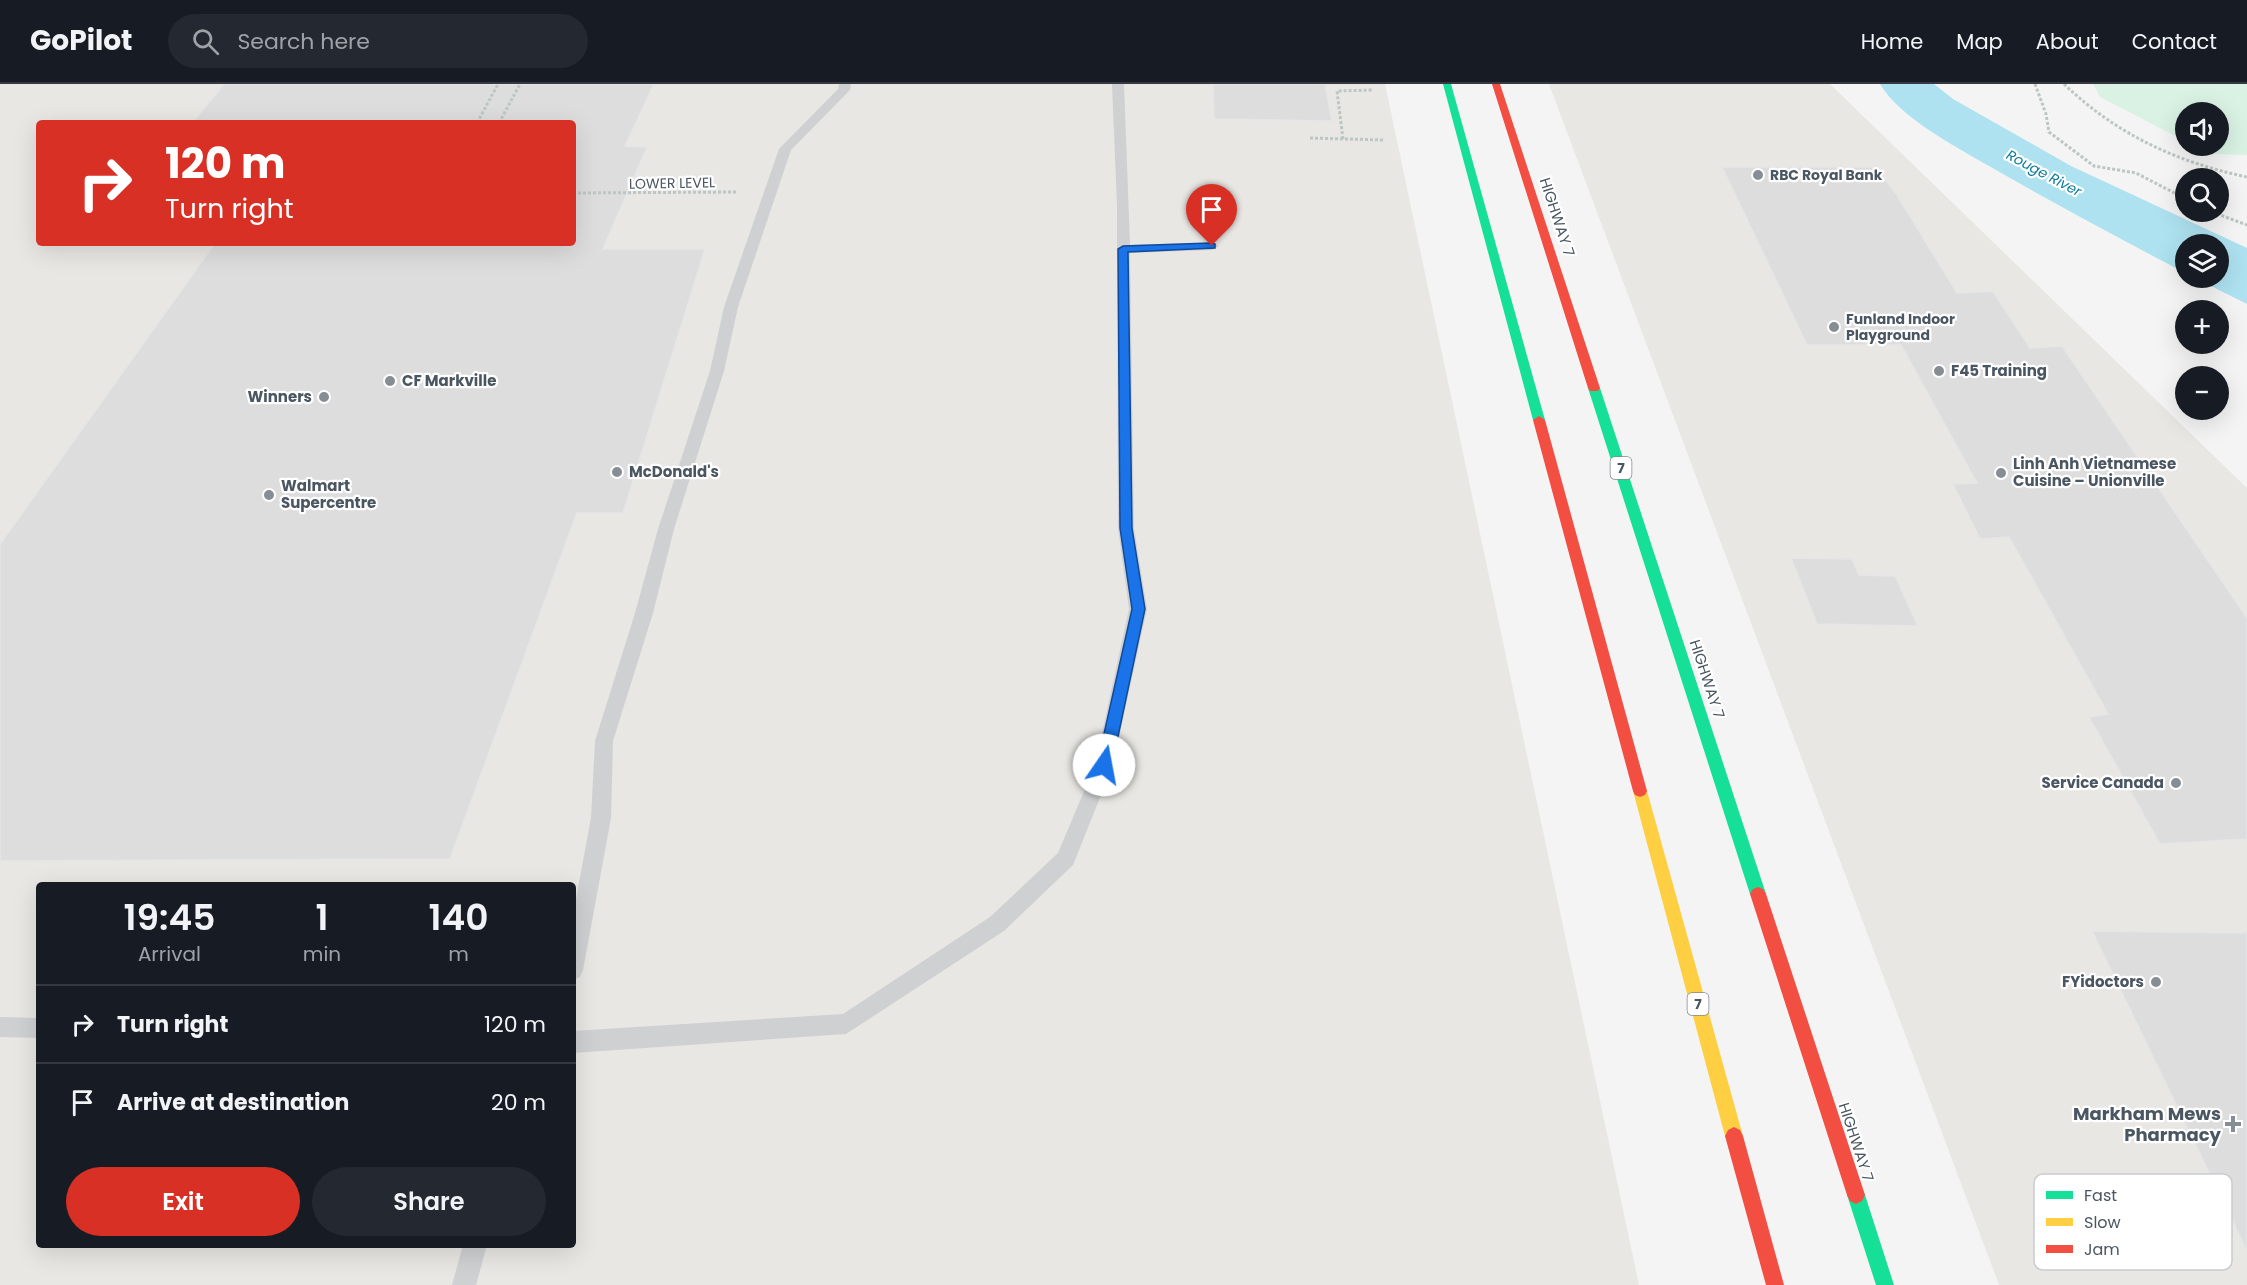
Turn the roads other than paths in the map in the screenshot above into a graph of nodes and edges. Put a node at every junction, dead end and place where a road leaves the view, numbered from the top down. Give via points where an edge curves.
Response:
1 (845, 84) edge
2 (1118, 84) edge
3 (1447, 84) edge
4 (1496, 84) edge
5 (1212, 246) dead end
6 (1123, 249) junction
7 (576, 954) edge
8 (0, 1027) edge
9 (36, 1028) edge
10 (576, 1042) edge
11 (474, 1248) edge
12 (464, 1285) edge
13 (1775, 1285) edge
14 (1885, 1285) edge

1 - 7 lane via 844,90 785,149 731,307 717,370 604,741 601,818
2 - 6 lane
3 - 13 main road, 7
4 - 14 main road, HIGHWAY 7 / 7
5 - 6 lane
6 - 10 lane via 1126,528 1138,609 1104,765 1066,859 997,924 846,1024
8 - 9 lane
11 - 12 lane

